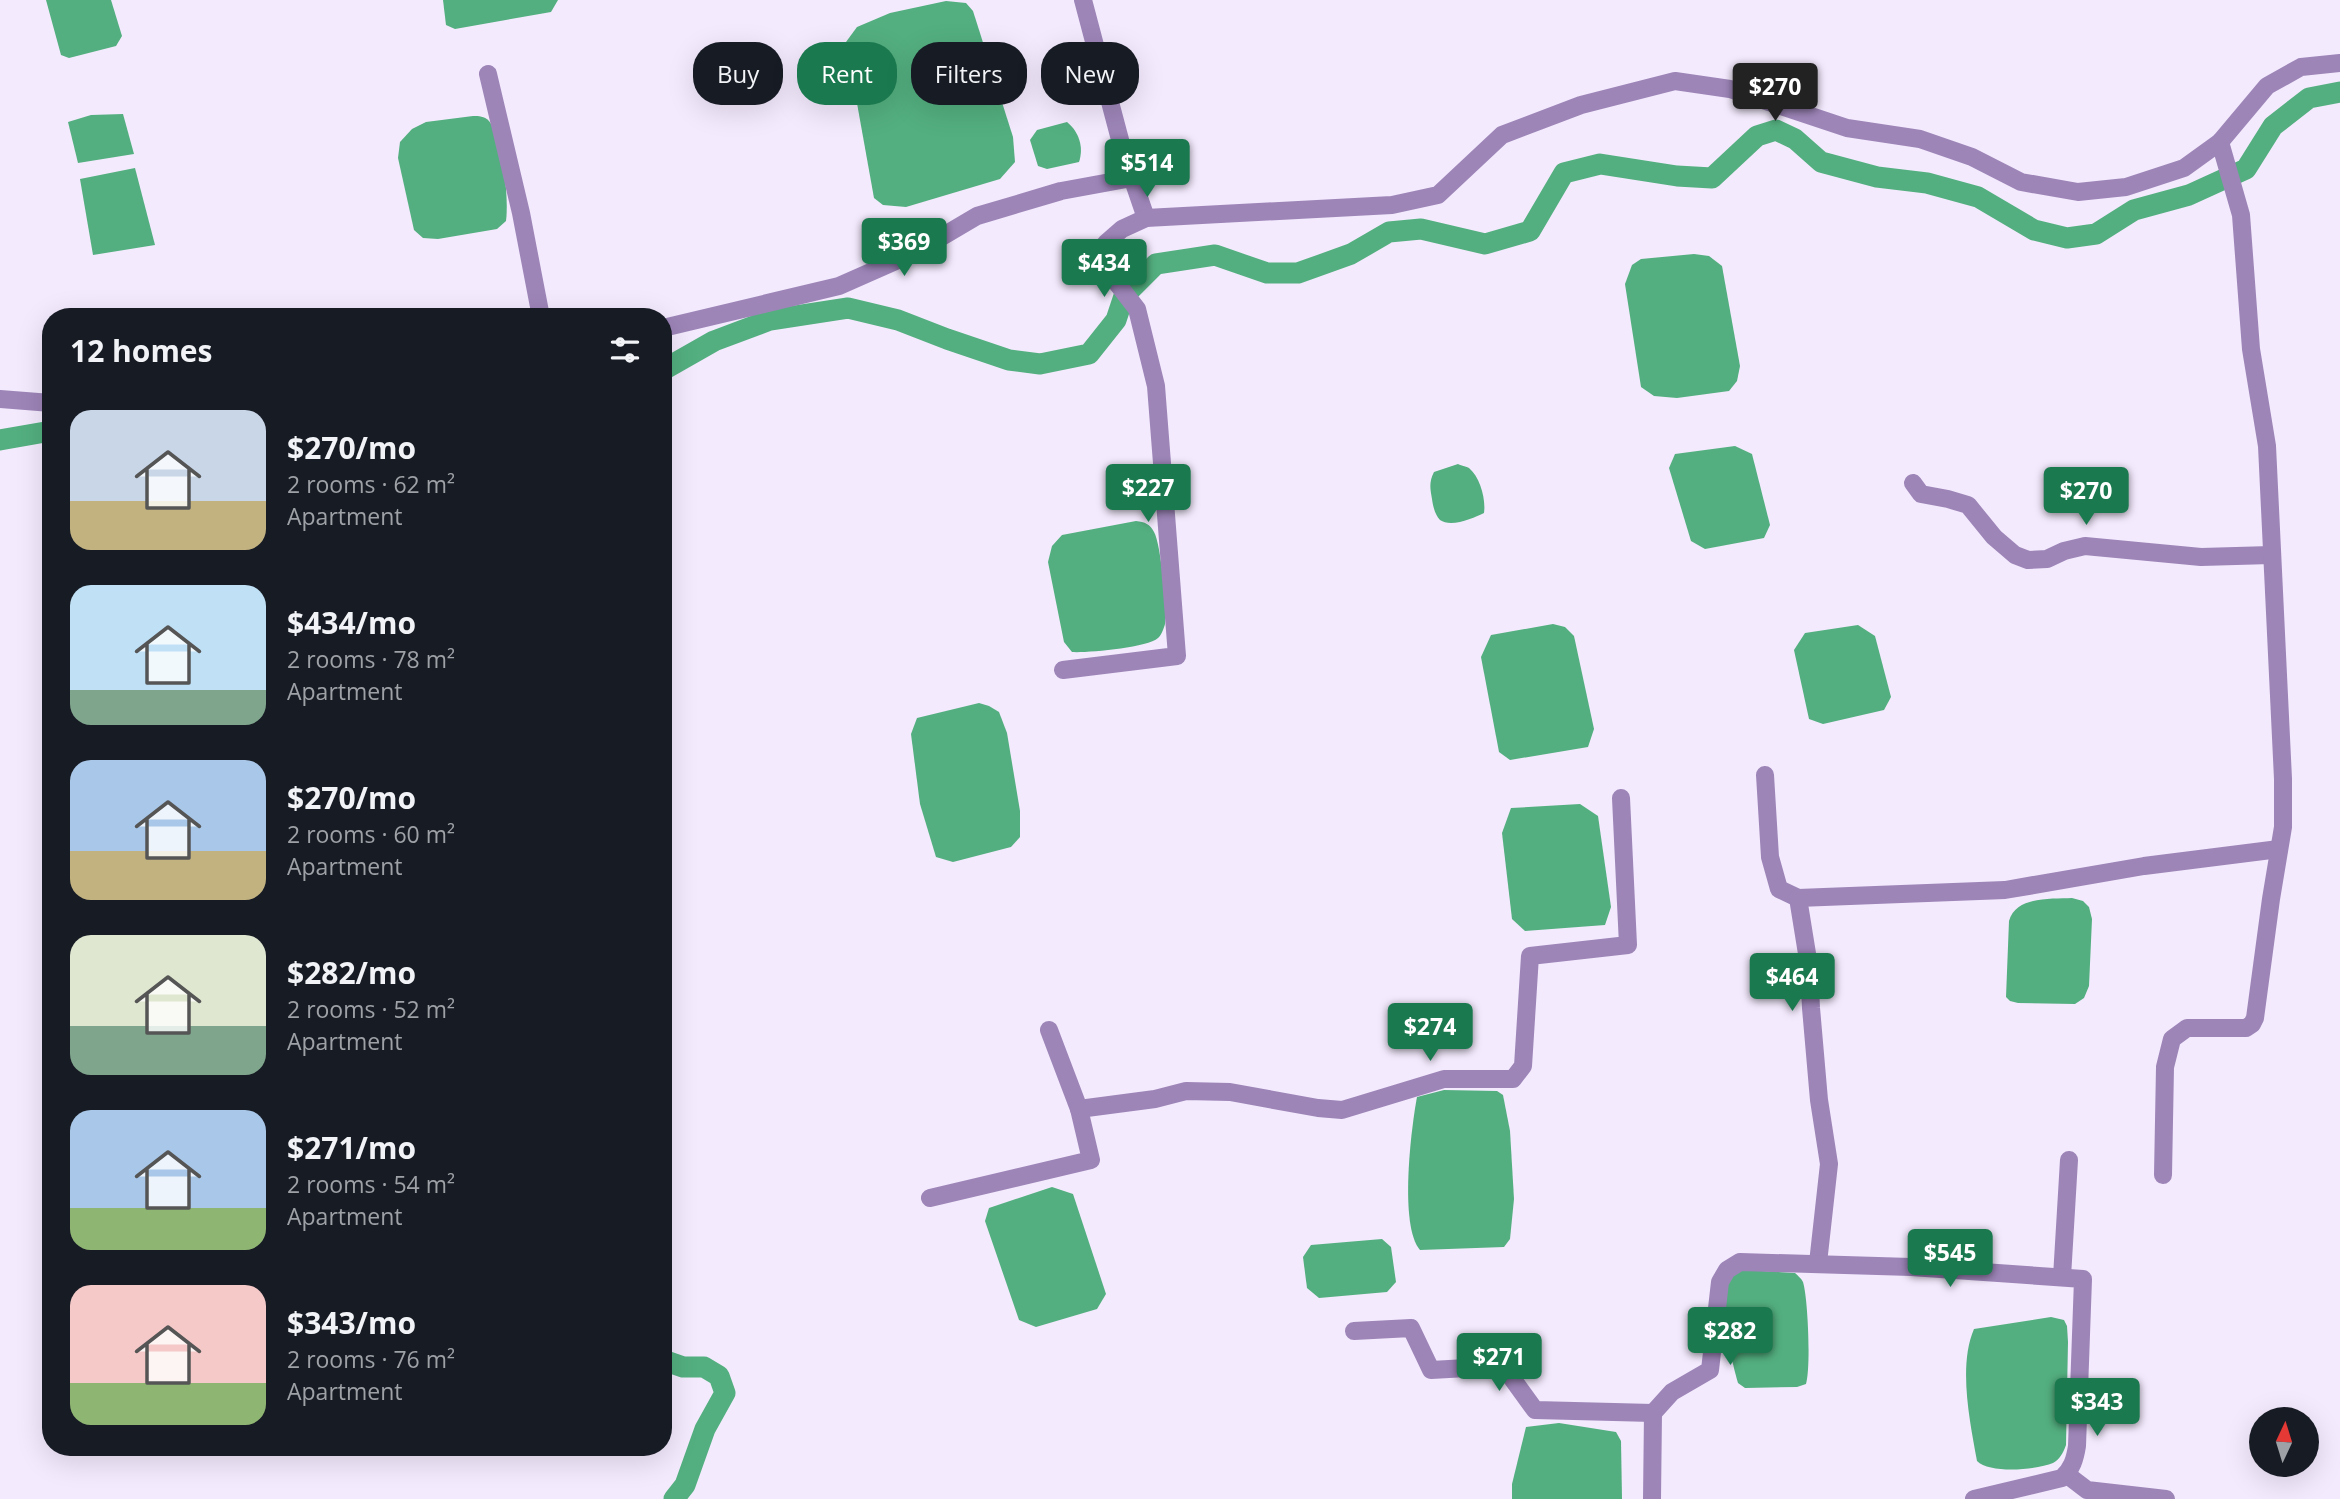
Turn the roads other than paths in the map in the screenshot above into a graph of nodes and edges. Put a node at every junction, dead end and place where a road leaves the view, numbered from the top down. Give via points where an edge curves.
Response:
1 (1083, 0) edge
2 (2340, 63) edge
3 (488, 74) dead end
4 (2220, 142) junction
5 (1132, 178) junction
6 (1146, 218) junction
7 (539, 308) edge
8 (672, 326) edge
9 (0, 399) edge
10 (42, 402) edge
11 (1913, 483) dead end
12 (2271, 555) junction
13 (1063, 670) dead end
14 (1765, 775) dead end
15 (1621, 798) dead end
16 (2279, 849) junction
17 (1798, 898) junction
18 (1049, 1030) dead end
19 (1079, 1109) junction
20 (2069, 1160) dead end
21 (2163, 1175) dead end
22 (930, 1198) dead end
23 (1818, 1263) junction
24 (2062, 1277) junction
25 (1354, 1331) dead end
26 (1653, 1413) junction
27 (2066, 1474) junction
28 (1653, 1499) edge
29 (1974, 1499) edge
30 (2166, 1499) edge

1 - 5 street
2 - 4 street via 2301,67 2267,86
3 - 7 street
4 - 6 street via 2184,168 2126,187 2078,192 2021,182 1920,139 1847,128 1730,89 1675,81 1581,105 1502,135 1438,195 1392,205
4 - 12 street via 2241,215 2251,349 2267,446
5 - 6 street
5 - 8 street via 1061,191 977,216 916,252 839,286
6 - 13 street via 1106,243 1102,264 1137,309 1156,386 1177,656
9 - 10 street
11 - 12 street via 1921,494 1968,505 1994,537 2028,560 2048,559 2085,546 2201,557
12 - 16 street via 2283,779
14 - 17 street via 1770,857 1780,889
15 - 19 street via 1628,944 1530,956 1523,1066 1513,1079 1444,1079 1342,1110 1230,1092 1186,1091
16 - 17 street via 2005,890
16 - 21 street via 2252,1024 2246,1028 2187,1028 2169,1046
17 - 23 street via 1810,966 1819,1100 1829,1164
18 - 19 street
19 - 22 street via 1091,1160
20 - 24 street
23 - 24 street
23 - 26 street via 1741,1262 1727,1270 1720,1282 1710,1370 1672,1392
24 - 27 street via 2083,1279 2077,1446
25 - 26 street via 1411,1328 1431,1370 1503,1367 1535,1410
26 - 28 street
27 - 29 street
27 - 30 street via 2087,1490

